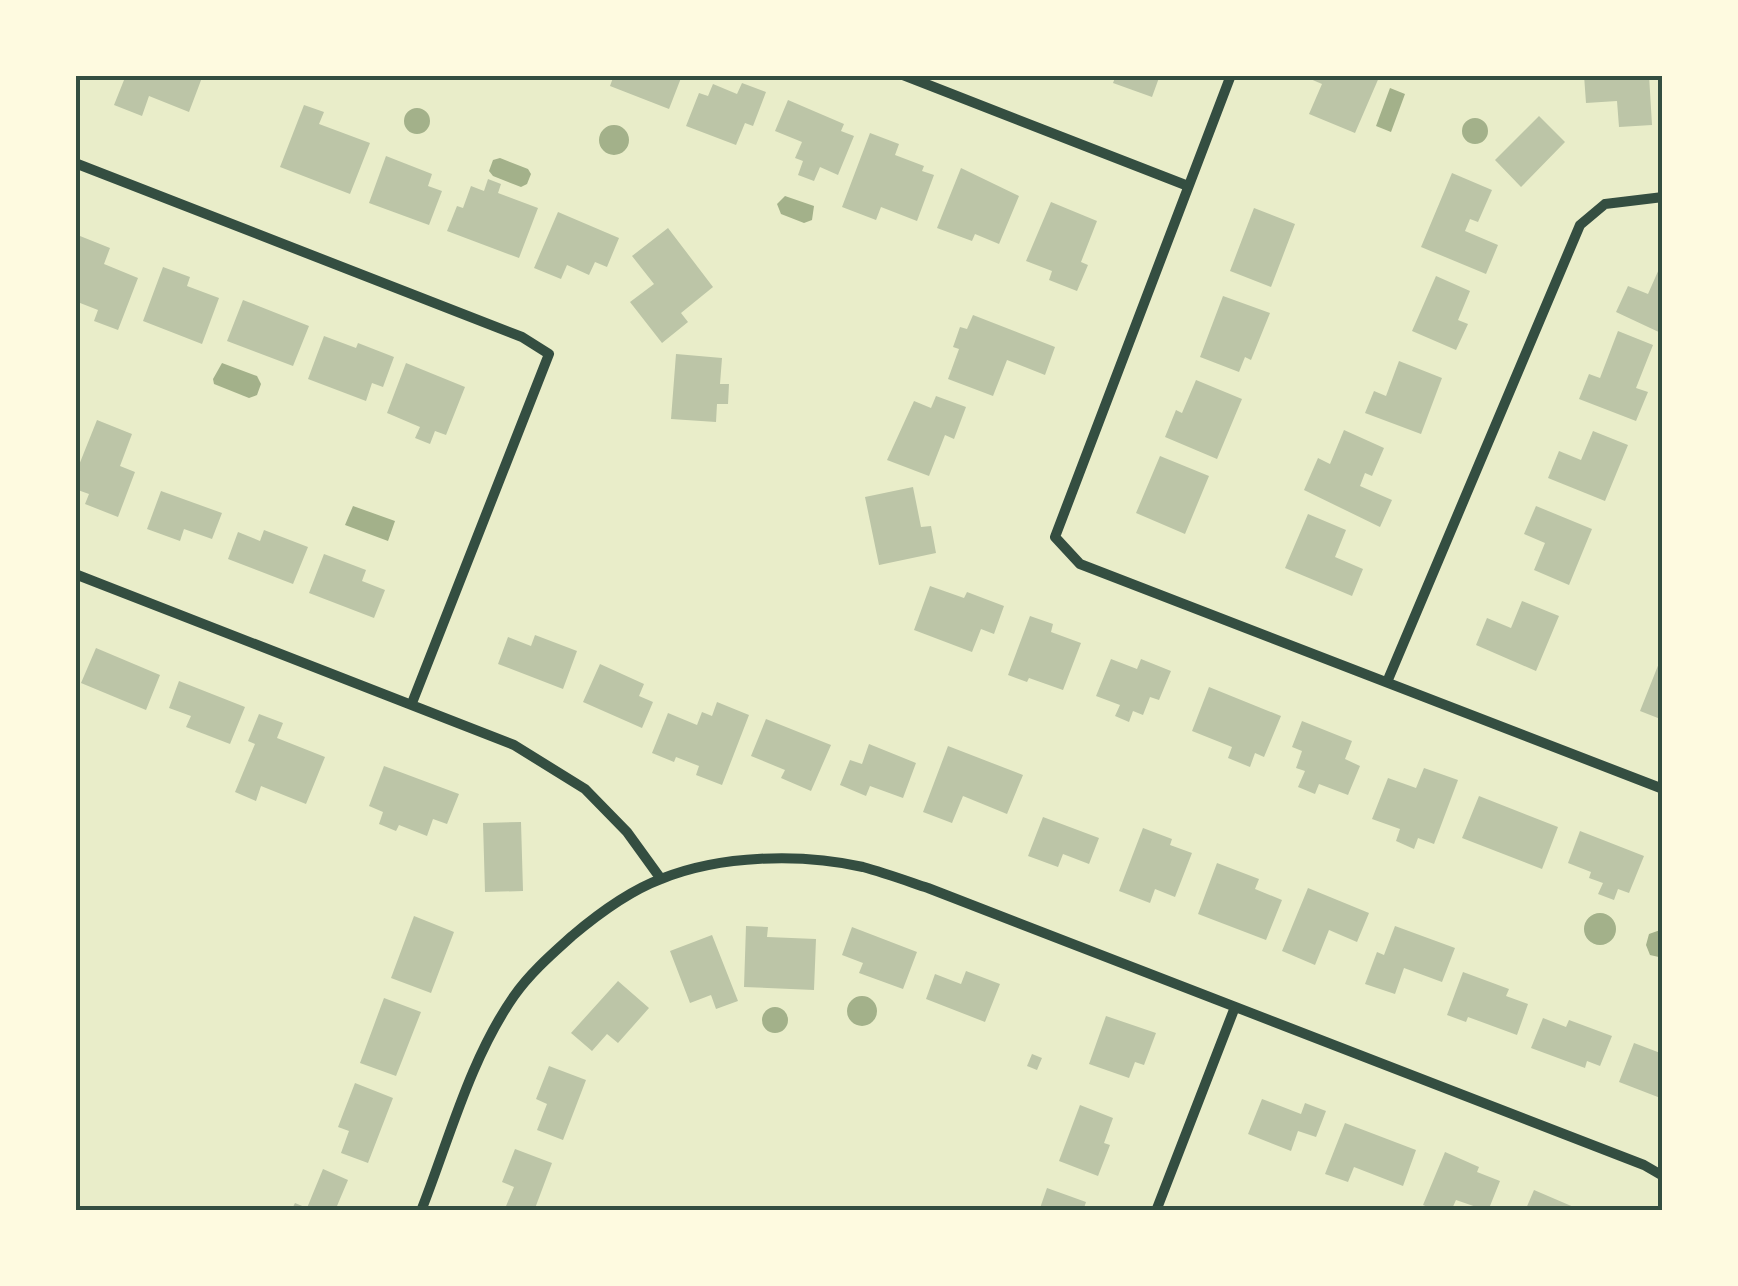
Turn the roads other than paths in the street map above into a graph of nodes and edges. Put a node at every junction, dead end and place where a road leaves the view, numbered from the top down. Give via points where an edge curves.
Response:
1 (903, 75) edge
2 (1231, 75) edge
3 (75, 163) edge
4 (1188, 186) junction
5 (1663, 197) edge
6 (75, 574) edge
7 (1386, 682) junction
8 (412, 703) junction
9 (1663, 789) edge
10 (661, 879) junction
11 (1235, 1007) junction
12 (1663, 1176) edge
13 (421, 1211) edge
14 (1156, 1211) edge

1 - 4 street
2 - 4 street
3 - 8 street via 549,354
4 - 7 street via 1055,537 1080,564
5 - 7 street via 1606,204 1580,226
6 - 8 street
7 - 9 street
8 - 10 street via 514,745 586,789
10 - 11 street via 708,865 766,860 862,867
10 - 13 street via 594,918 515,994 486,1045
11 - 12 street
11 - 14 street

